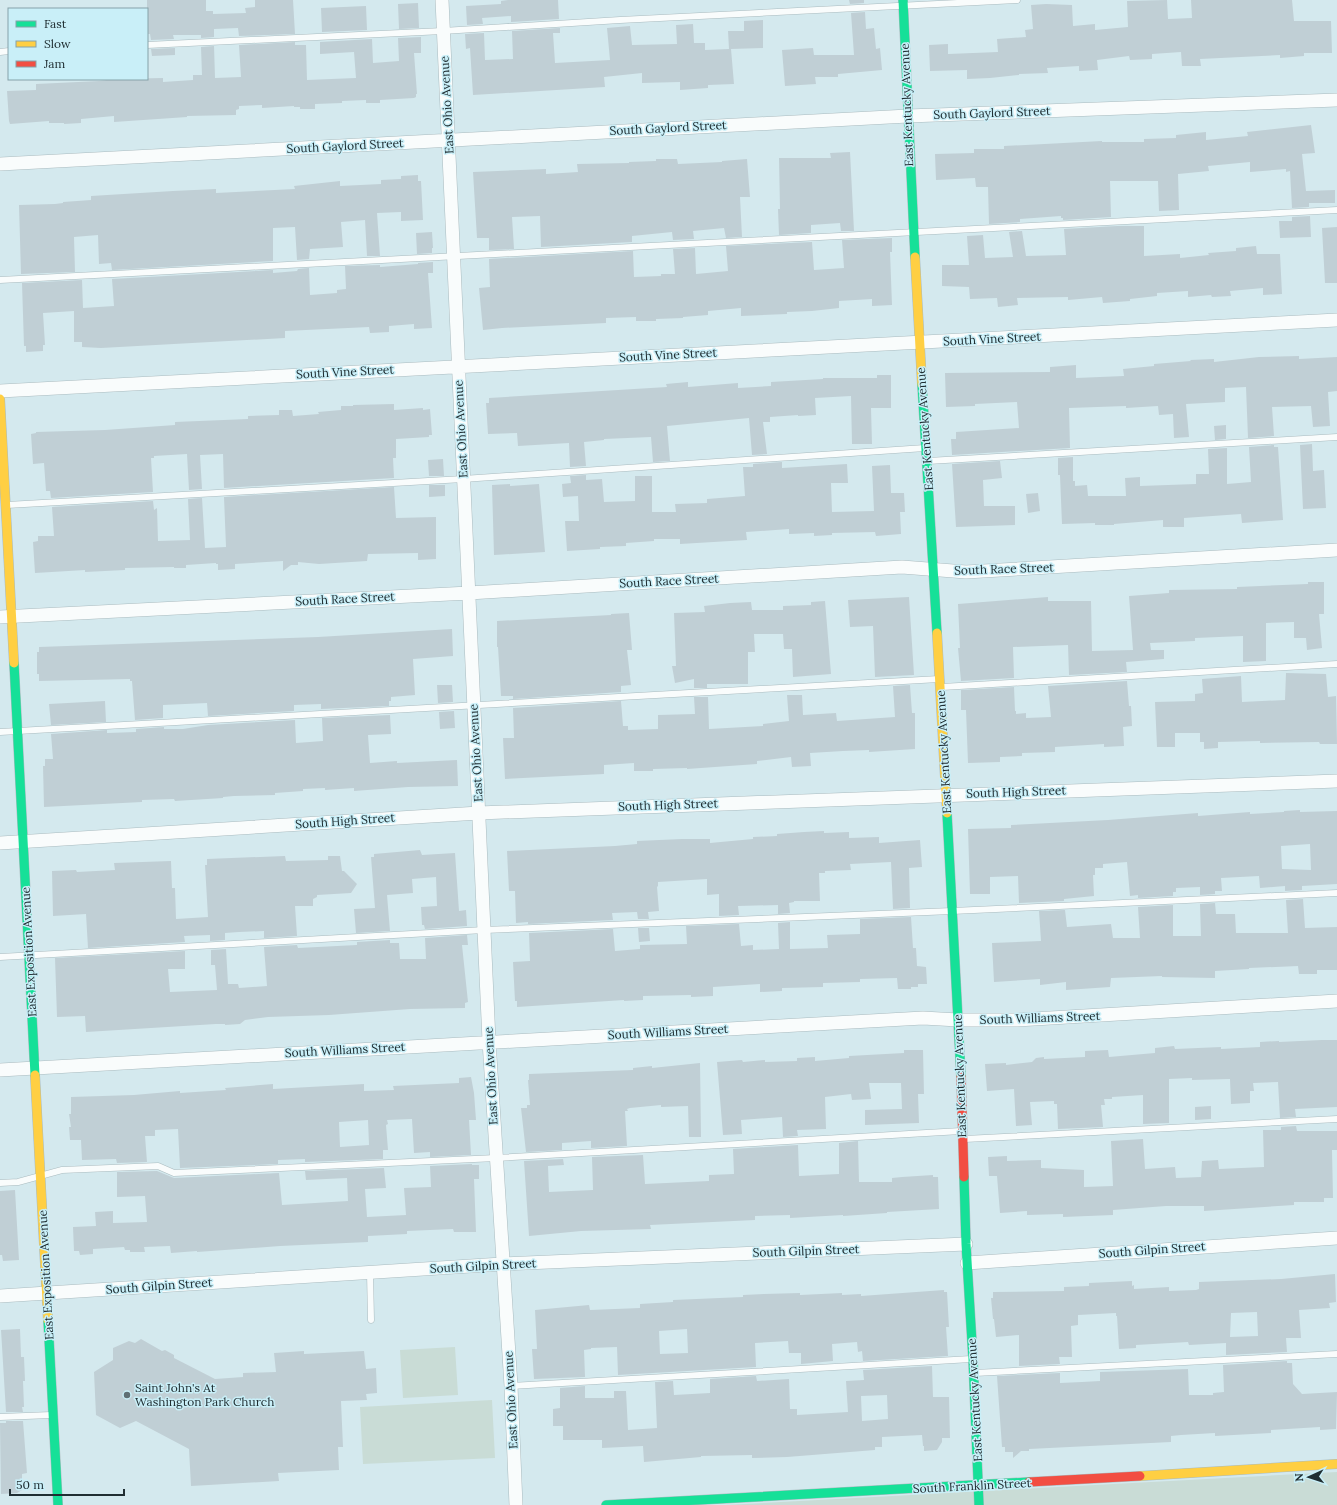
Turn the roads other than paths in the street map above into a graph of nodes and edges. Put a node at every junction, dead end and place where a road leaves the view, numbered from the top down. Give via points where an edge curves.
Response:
1 (442, 0) edge
2 (1017, 0) edge
3 (903, 3) edge
4 (443, 31) junction
5 (148, 45) edge
6 (1337, 100) edge
7 (908, 116) junction
8 (449, 140) junction
9 (0, 164) edge
10 (1337, 210) edge
11 (913, 234) junction
12 (453, 256) junction
13 (0, 280) edge
14 (1337, 320) edge
15 (919, 342) junction
16 (457, 366) junction
17 (0, 391) edge
18 (0, 399) edge
19 (1337, 437) edge
20 (925, 448) junction
21 (926, 461) junction
22 (463, 479) junction
23 (3, 506) edge
24 (1337, 550) edge
25 (934, 570) junction
26 (469, 593) junction
27 (6, 616) edge
28 (1337, 664) edge
29 (940, 683) junction
30 (474, 705) junction
31 (18, 731) junction
32 (0, 732) edge
33 (1337, 781) edge
34 (946, 795) junction
35 (479, 813) junction
36 (23, 842) junction
37 (0, 843) edge
38 (1337, 893) edge
39 (952, 911) junction
40 (484, 930) junction
41 (29, 955) junction
42 (0, 957) edge
43 (1337, 1001) edge
44 (958, 1020) junction
45 (489, 1041) junction
46 (35, 1068) junction
47 (0, 1070) edge
48 (1337, 1119) edge
49 (962, 1135) junction
50 (496, 1158) junction
51 (40, 1176) junction
52 (0, 1183) edge
53 (1337, 1238) edge
54 (966, 1244) junction
55 (967, 1263) junction
56 (502, 1264) junction
57 (370, 1273) junction
58 (46, 1294) junction
59 (0, 1296) edge
60 (371, 1320) dead end
61 (1337, 1354) edge
62 (973, 1359) junction
63 (974, 1373) junction
64 (511, 1386) junction
65 (53, 1415) junction
66 (0, 1417) edge
67 (1337, 1464) edge
68 (979, 1486) junction
69 (58, 1505) edge
70 (516, 1505) edge
71 (606, 1505) edge
72 (979, 1505) edge

1 - 4 street, East Ohio Avenue
2 - 3 lane
3 - 4 lane
3 - 7 street, East Kentucky Avenue
4 - 5 lane
4 - 8 street, East Ohio Avenue
6 - 7 street, South Gaylord Street
7 - 8 street, South Gaylord Street
7 - 11 street, East Kentucky Avenue
8 - 9 street, South Gaylord Street
8 - 12 street, East Ohio Avenue
10 - 11 lane
11 - 12 lane
11 - 15 street, East Kentucky Avenue
12 - 13 lane
12 - 16 street, East Ohio Avenue
14 - 15 street, South Vine Street
15 - 16 street, South Vine Street
15 - 20 street, East Kentucky Avenue
16 - 17 street, South Vine Street
16 - 22 street, East Ohio Avenue
18 - 23 street, East Exposition Avenue
19 - 21 lane
20 - 21 street, East Kentucky Avenue
20 - 22 lane
21 - 25 street, East Kentucky Avenue
22 - 23 lane
22 - 26 street, East Ohio Avenue
23 - 27 street, East Exposition Avenue
24 - 25 street, South Race Street via 966,572
25 - 26 street, South Race Street via 902,567
25 - 29 street, East Kentucky Avenue
26 - 27 street, South Race Street
26 - 30 street, East Ohio Avenue
27 - 31 street, East Exposition Avenue
28 - 29 lane
29 - 30 lane
29 - 34 street, East Kentucky Avenue
30 - 31 lane
30 - 35 street, East Ohio Avenue
31 - 32 lane
31 - 36 street, East Exposition Avenue
33 - 34 street, South High Street
34 - 35 street, South High Street
34 - 39 street, East Kentucky Avenue
35 - 36 street, South High Street
35 - 40 street, East Ohio Avenue
36 - 37 street, South High Street
36 - 41 street, East Exposition Avenue
38 - 39 lane
39 - 40 lane
39 - 44 street, East Kentucky Avenue
40 - 41 lane
40 - 45 street, East Ohio Avenue
41 - 42 lane
41 - 46 street, East Exposition Avenue
43 - 44 street, South Williams Street via 1017,1020
44 - 45 street, South Williams Street via 923,1018
44 - 49 street, East Kentucky Avenue
45 - 46 street, South Williams Street
45 - 50 street, East Ohio Avenue
46 - 47 street, South Williams Street
46 - 51 street, East Exposition Avenue
48 - 49 lane
49 - 50 lane
49 - 54 street, East Kentucky Avenue
50 - 51 lane via 174,1173 158,1166 62,1170
50 - 56 street, East Ohio Avenue
51 - 52 lane via 18,1182
51 - 58 street, East Exposition Avenue
53 - 55 street, South Gilpin Street
54 - 55 street, East Kentucky Avenue
54 - 56 street, South Gilpin Street
55 - 62 street, East Kentucky Avenue
56 - 57 street, South Gilpin Street
56 - 64 street, East Ohio Avenue
57 - 58 street, South Gilpin Street
57 - 60 lane
58 - 59 street, South Gilpin Street
58 - 65 street, East Exposition Avenue
61 - 63 lane
62 - 63 street, East Kentucky Avenue
62 - 64 lane
63 - 68 street, East Kentucky Avenue
64 - 70 street, East Ohio Avenue
65 - 66 lane
65 - 69 street, East Exposition Avenue
67 - 68 street, South Franklin Street
68 - 71 street, South Franklin Street
68 - 72 street, East Kentucky Avenue

